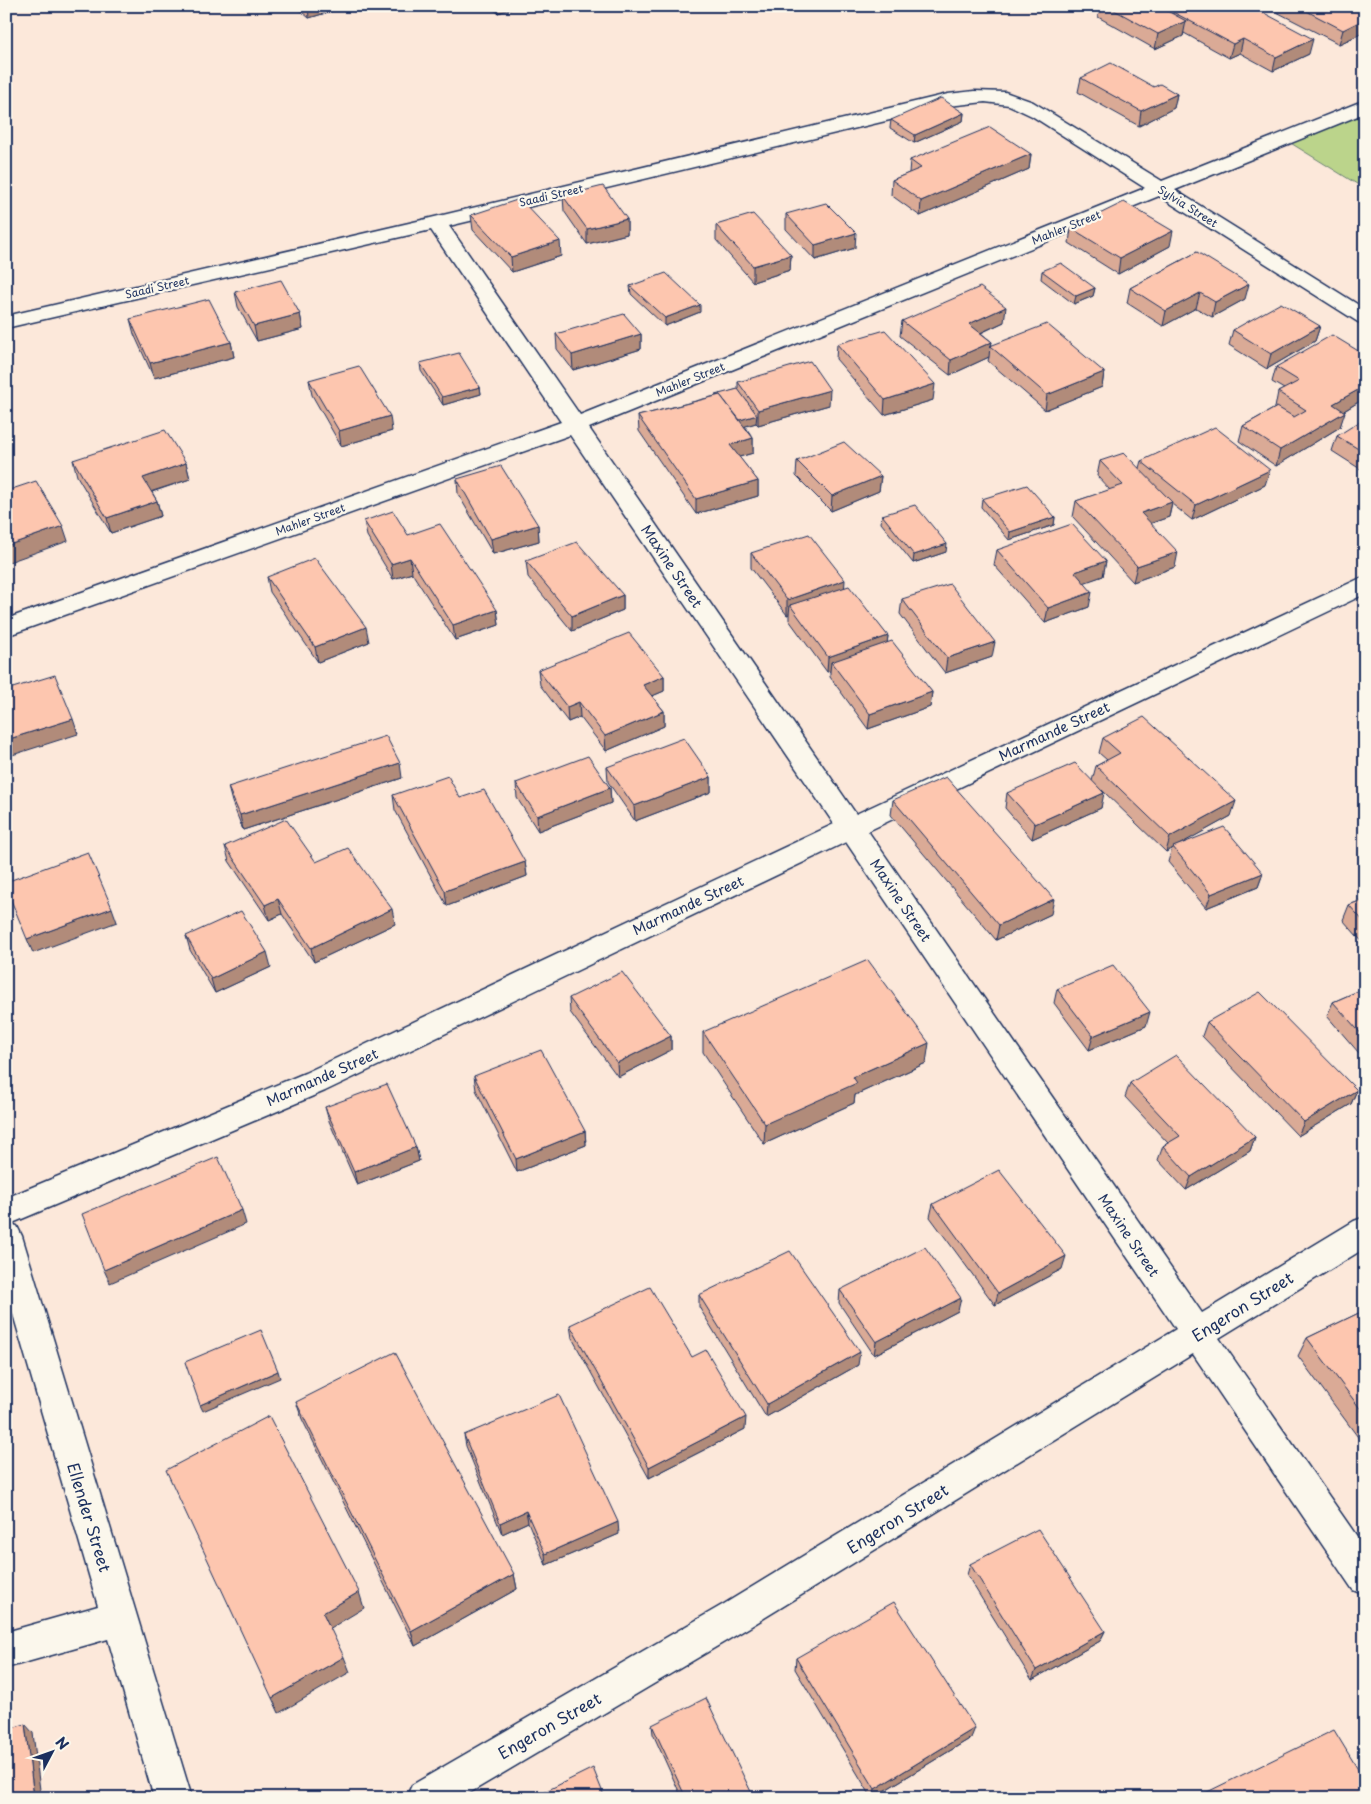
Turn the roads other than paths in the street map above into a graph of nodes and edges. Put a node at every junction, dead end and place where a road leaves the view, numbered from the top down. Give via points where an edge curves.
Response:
1 (1008, 98) joint
2 (1365, 106) edge
3 (1161, 189) junction
4 (436, 222) junction
5 (1365, 318) edge
6 (6, 322) edge
7 (575, 425) junction
8 (1365, 584) edge
9 (6, 628) edge
10 (851, 828) junction
11 (6, 1212) edge
12 (1365, 1231) edge
13 (6, 1236) edge
14 (1197, 1334) junction
15 (1365, 1578) edge
16 (120, 1618) junction
17 (6, 1650) edge
18 (173, 1798) edge
19 (426, 1798) edge

1 - 3 street, Sylvia Street via 1039,112
1 - 4 street, Saadi Street via 988,95 948,100
2 - 3 street, Mahler Street
3 - 5 street, Sylvia Street
3 - 7 street, Mahler Street
4 - 6 street, Saadi Street
4 - 7 street, Maxine Street
7 - 9 street, Mahler Street
7 - 10 street, Maxine Street
8 - 10 street, Marmande Street
10 - 11 street, Marmande Street via 315,1082
10 - 14 street, Maxine Street
12 - 14 street, Engeron Street
13 - 16 street, Ellender Street
14 - 15 street, Maxine Street
14 - 19 street, Engeron Street via 736,1616
16 - 17 street
16 - 18 street, Ellender Street

